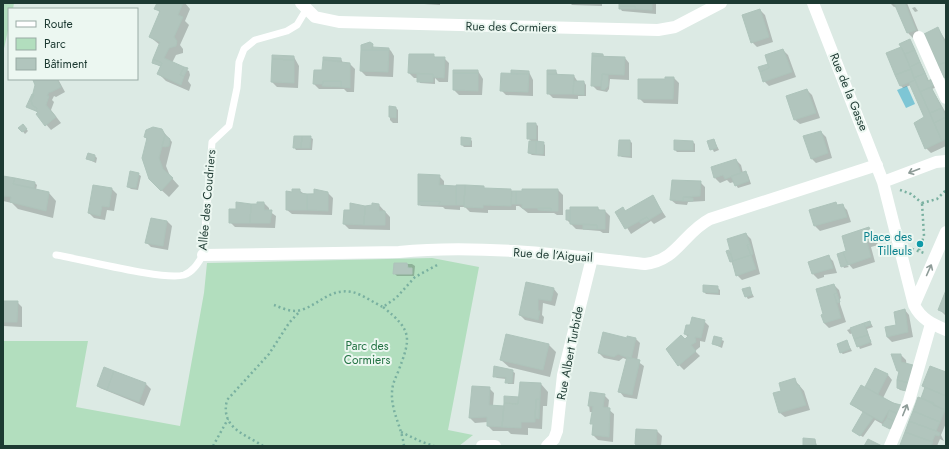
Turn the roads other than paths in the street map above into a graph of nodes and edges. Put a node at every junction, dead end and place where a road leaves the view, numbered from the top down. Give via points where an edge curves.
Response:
1 (721, 3) edge
2 (813, 3) edge
3 (304, 6) edge
4 (919, 38) dead end
5 (946, 98) edge
6 (946, 161) edge
7 (877, 164) junction
8 (884, 182) junction
9 (946, 232) edge
10 (56, 254) dead end
11 (203, 255) junction
12 (592, 258) junction
13 (914, 305) junction
14 (932, 324) junction
15 (946, 330) edge
16 (482, 446) edge
17 (495, 446) edge
18 (547, 446) edge
19 (890, 446) edge

1 - 3 street, Rue des Cormiers via 675,27 658,30 339,22 315,17
2 - 7 street, Rue de la Gasse
3 - 11 lane, Allée des Coudriers via 297,25 287,31 255,40 244,49 239,62 230,126 212,142
4 - 5 street
6 -> 8 street via 936,162
7 - 8 street, Rue de la Gasse
7 - 12 street, Rue de l’Aiguail via 710,219 701,224 674,252 654,263
8 - 13 street, Rue de la Gasse
13 -> 9 street
10 - 11 lane, Allée des Coudriers via 171,276 184,275 193,270
11 - 12 street, Rue de l’Aiguail via 399,252 428,249
12 - 18 street, Rue Albert Turbide via 564,375 557,430 554,439
13 - 14 street via 918,313
14 - 15 street
19 -> 14 street via 909,401
16 - 17 street

